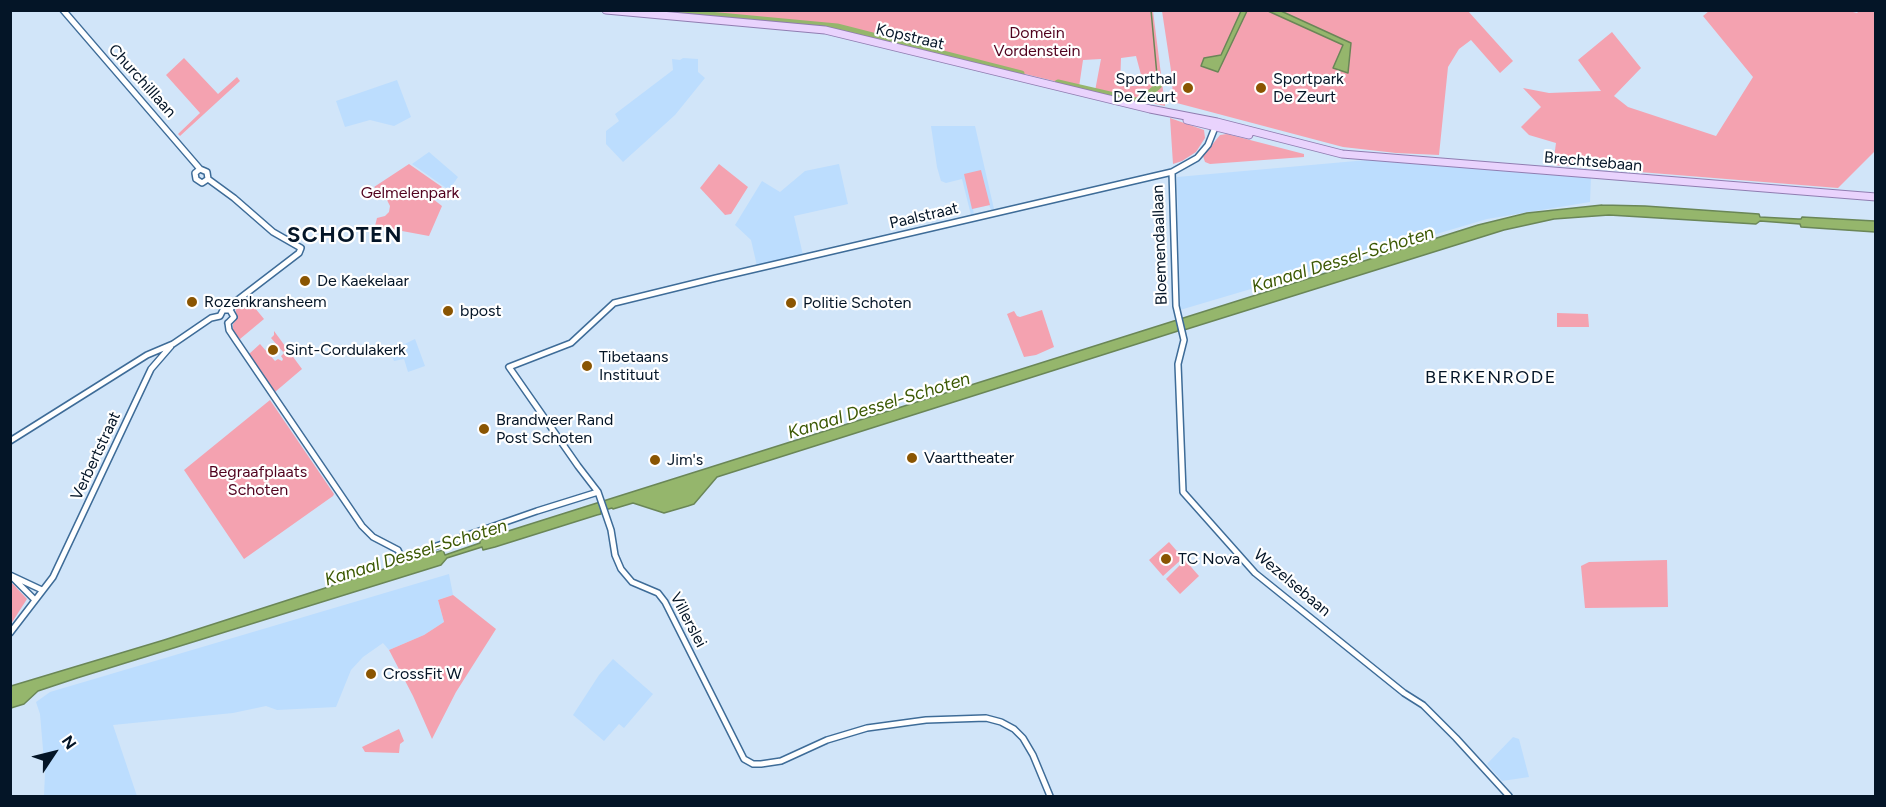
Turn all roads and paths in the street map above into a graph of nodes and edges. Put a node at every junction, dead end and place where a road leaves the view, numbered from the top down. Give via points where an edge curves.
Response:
1 (63, 10) edge
2 (606, 10) edge
3 (1216, 125) junction
4 (200, 169) junction
5 (1172, 172) junction
6 (208, 179) junction
7 (1875, 197) edge
8 (230, 310) junction
9 (220, 316) junction
10 (228, 323) junction
11 (1182, 332) joint
12 (173, 344) junction
13 (10, 441) edge
14 (600, 497) junction
15 (10, 575) edge
16 (42, 590) junction
17 (35, 600) junction
18 (10, 633) edge
19 (1050, 796) edge
20 (1509, 796) edge

1 - 4 street, Churchilllaan
2 - 3 main road, Kopstraat via 825,30
3 - 5 street, Paalstraat via 1208,145 1197,158
3 - 7 main road, Brechtsebaan via 1342,154
4 - 6 street via 207,172
4 - 6 street via 195,173 196,179 202,183
5 - 11 street, Bloemendaallaan via 1176,306
5 - 14 street, Paalstraat via 614,303 571,343 509,367
6 - 8 street, Verbertstraat via 273,232 301,248 292,260 235,302
8 - 9 street, Verbertstraat via 223,310
8 - 10 street via 234,317
9 - 10 street
9 - 12 street, Verbertstraat
10 - 14 street via 229,330 359,522 373,537 398,550 402,558 537,511
11 - 20 street, Wezelsebaan via 1179,408 1181,482 1186,498 1255,573 1423,705
12 - 13 street, Verbertstraat via 151,352
12 - 16 street, Verbertstraat via 151,369 50,583
14 - 19 street, Villerslei via 621,569 632,582 663,598 744,759 753,764 781,761 827,740 867,728 926,720 986,718 1008,726 1023,738
15 - 16 street
15 - 17 street
16 - 17 street
17 - 18 street

